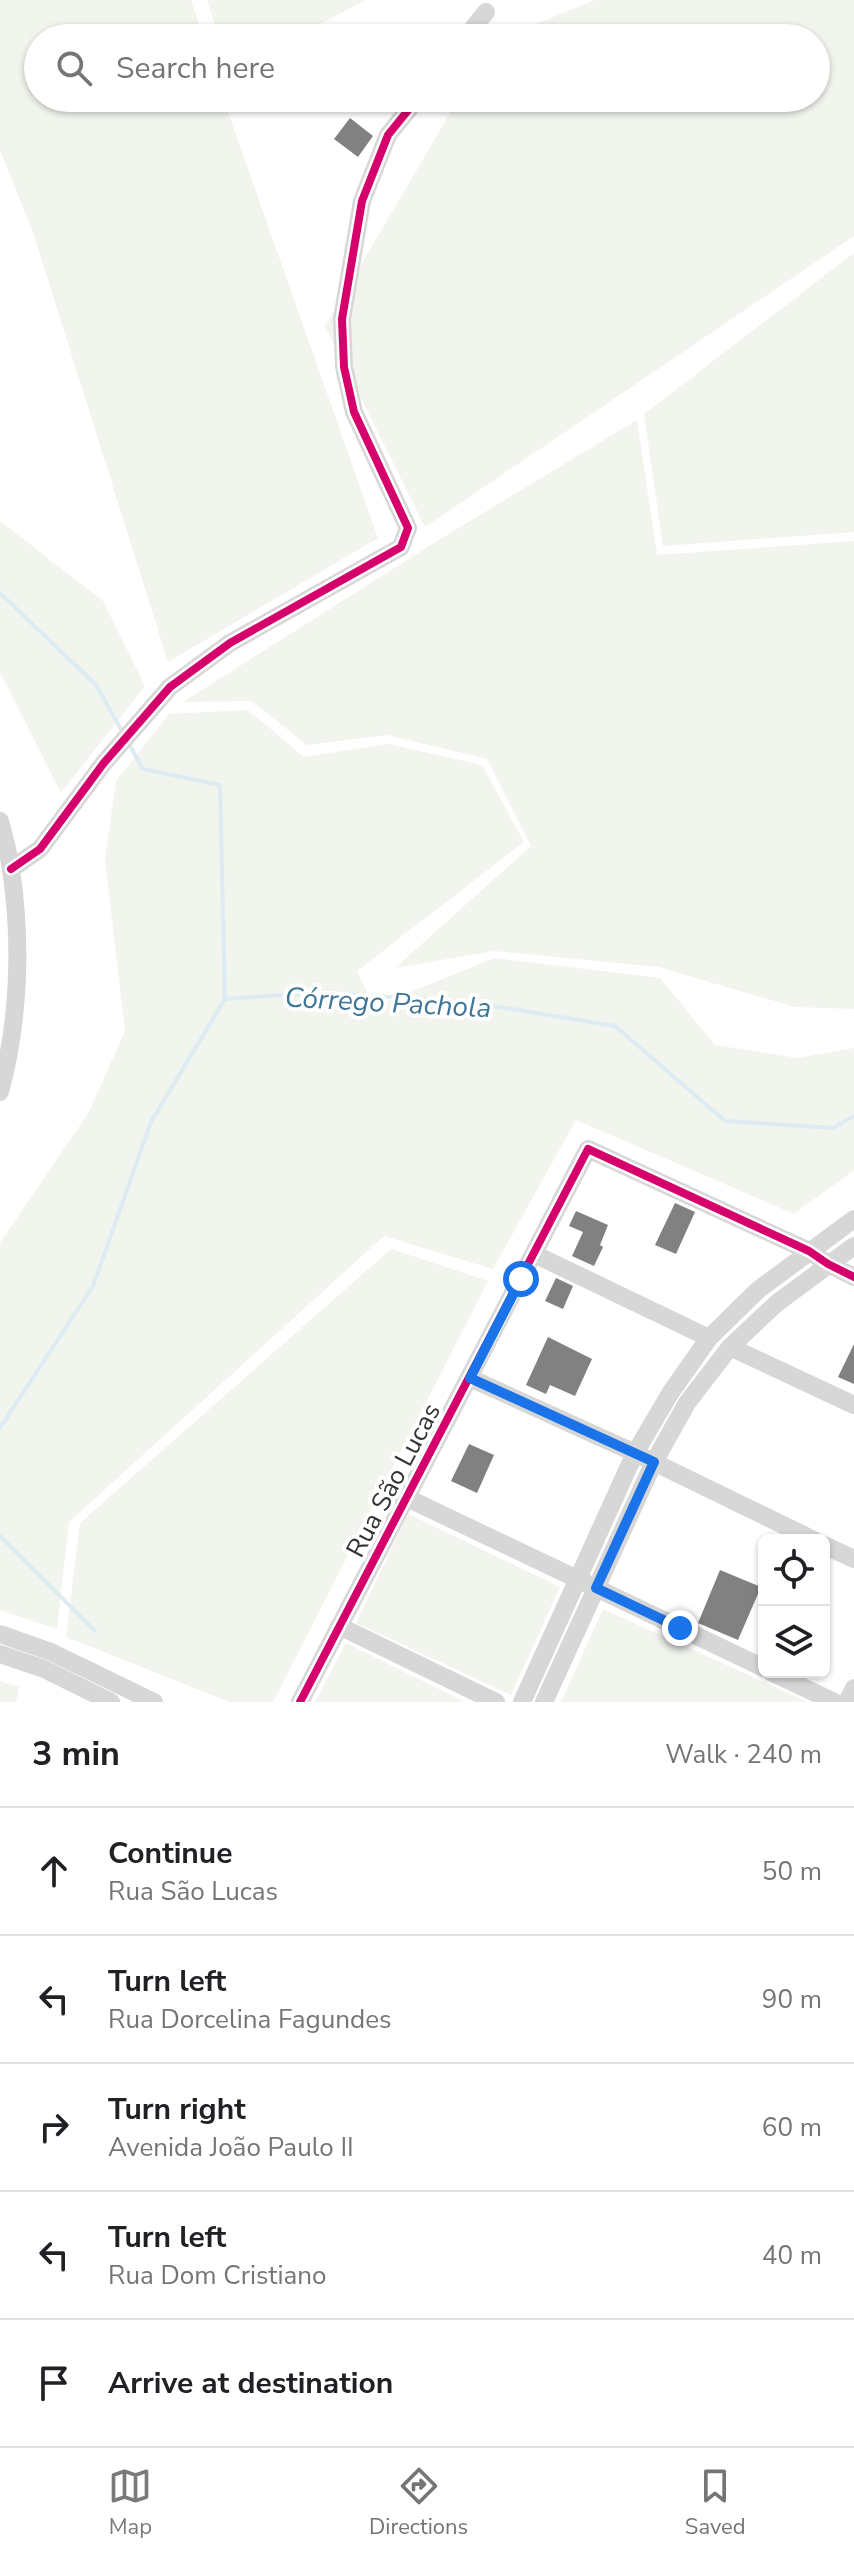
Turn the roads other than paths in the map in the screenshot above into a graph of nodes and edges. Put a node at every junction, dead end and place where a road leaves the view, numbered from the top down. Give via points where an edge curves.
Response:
1 (486, 12) dead end
2 (476, 24) edge
3 (407, 112) edge
4 (0, 821) edge
5 (11, 869) junction
6 (0, 1092) edge
7 (854, 1219) edge
8 (854, 1246) edge
9 (809, 1251) junction
10 (534, 1254) junction
11 (828, 1264) junction
12 (854, 1277) edge
13 (709, 1338) junction
14 (730, 1347) junction
15 (470, 1378) junction
16 (854, 1405) edge
17 (635, 1453) junction
18 (654, 1462) junction
19 (405, 1497) junction
20 (802, 1534) edge
21 (830, 1548) edge
22 (854, 1559) edge
23 (578, 1580) junction
24 (596, 1588) junction
25 (339, 1626) junction
26 (0, 1634) edge
27 (0, 1654) edge
28 (758, 1665) edge
29 (784, 1678) edge
30 (854, 1688) edge
31 (111, 1702) edge
32 (154, 1702) edge
33 (300, 1702) edge
34 (496, 1702) edge
35 (522, 1702) edge
36 (544, 1702) edge
37 (834, 1702) edge
38 (847, 1702) edge

1 - 2 street
3 - 5 street via 388,135 362,201 342,319 344,367 354,412 408,528 401,547 230,643 170,687 103,764 40,849
4 - 5 street
5 - 6 street via 17,935 15,1002
7 - 9 street
8 - 11 street
9 - 10 street, Rua São Lucas via 588,1149
9 - 11 street
9 - 13 street via 758,1290
10 - 13 street
10 - 15 street, Rua São Lucas
11 - 12 street
11 - 14 street
13 - 17 street
14 - 16 street
14 - 18 street via 687,1403
15 - 17 street
15 - 19 street, Rua São Lucas
17 - 18 street
17 - 23 street
18 - 20 street
18 - 24 street
19 - 23 street
19 - 25 street, Rua São Lucas
21 - 22 street
23 - 24 street
23 - 35 street
24 - 28 street
24 - 36 street
25 - 33 street, Rua São Lucas
25 - 34 street
26 - 32 street via 51,1652
27 - 31 street
29 - 37 street
30 - 38 street

